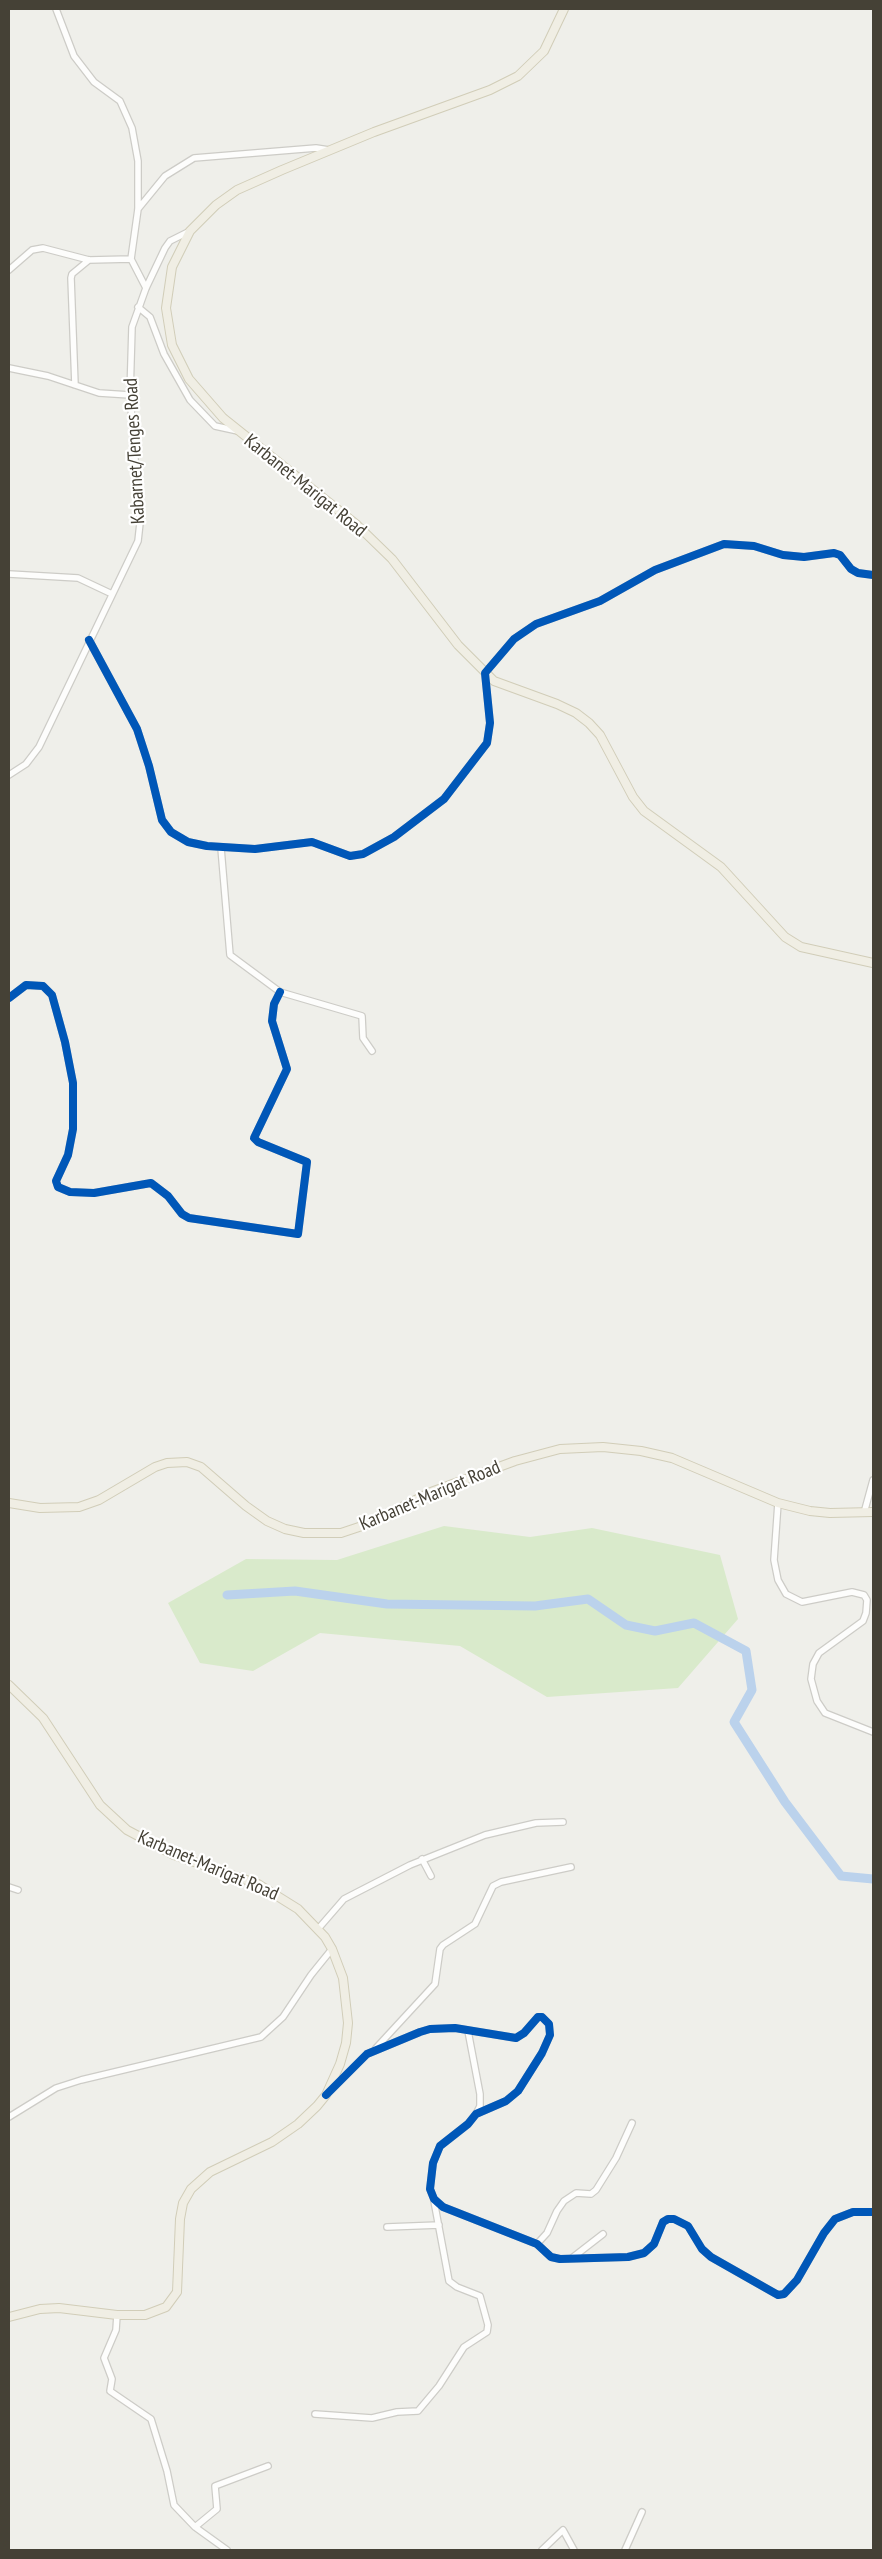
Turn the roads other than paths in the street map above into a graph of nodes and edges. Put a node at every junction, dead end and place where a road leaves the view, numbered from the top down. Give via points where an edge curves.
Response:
1 (56, 9) edge
2 (564, 9) edge
3 (333, 150) junction
4 (138, 209) junction
5 (190, 231) junction
6 (131, 259) junction
7 (89, 260) junction
8 (9, 270) edge
9 (146, 288) junction
10 (138, 306) junction
11 (9, 368) edge
12 (75, 385) junction
13 (130, 395) junction
14 (238, 430) junction
15 (9, 574) edge
16 (873, 575) edge
17 (112, 594) junction
18 (89, 640) junction
19 (486, 673) junction
20 (9, 775) edge
21 (221, 848) junction
22 (873, 963) edge
23 (280, 992) junction
24 (9, 998) edge
25 (372, 1051) dead end
26 (873, 1480) edge
27 (9, 1503) edge
28 (778, 1503) junction
29 (873, 1512) edge
30 (864, 1513) junction
31 (9, 1685) edge
32 (873, 1732) edge
33 (563, 1822) dead end
34 (422, 1859) junction
35 (571, 1867) dead end
36 (431, 1876) dead end
37 (9, 1887) edge
38 (18, 1890) dead end
39 (318, 1929) junction
40 (332, 1949) junction
41 (468, 2031) junction
42 (375, 2050) junction
43 (326, 2096) junction
44 (476, 2114) junction
45 (9, 2117) edge
46 (632, 2123) dead end
47 (434, 2199) junction
48 (873, 2212) edge
49 (439, 2225) junction
50 (386, 2227) dead end
51 (603, 2234) dead end
52 (537, 2244) junction
53 (572, 2258) junction
54 (117, 2315) junction
55 (9, 2317) edge
56 (315, 2414) dead end
57 (268, 2466) dead end
58 (642, 2512) dead end
59 (195, 2527) junction
60 (227, 2550) edge
61 (542, 2550) edge
62 (574, 2550) edge
63 (625, 2550) edge

1 - 4 street via 68,43 81,66 124,108 136,146
2 - 3 main road, Karbanet-Marigat Road via 544,51 518,76 490,90
3 - 4 street via 316,148 194,158 165,176
3 - 5 main road, Karbanet-Marigat Road via 237,190 216,205
4 - 6 street
5 - 9 street, Kabarnet/Tenges Road via 170,241
5 - 14 main road, Karbanet-Marigat Road via 168,280 166,308 172,345 200,393
6 - 7 street
6 - 9 street
7 - 8 street via 43,248 32,250
7 - 12 street via 71,278
9 - 10 street, Kabarnet/Tenges Road
10 - 13 street, Kabarnet/Tenges Road via 131,339
10 - 14 street via 150,317 164,354 190,400 215,426
11 - 12 street
12 - 13 street via 105,394
13 - 17 street, Kabarnet/Tenges Road via 140,530 135,551
14 - 19 main road, Karbanet-Marigat Road via 334,505 392,559 452,637
15 - 17 street via 78,578
16 - 19 street via 851,570 840,555 834,553 804,557 746,545 717,545 655,570 600,602 536,624 514,639
17 - 18 street, Kabarnet/Tenges Road
18 - 20 street, Kabarnet/Tenges Road via 39,747 26,764
18 - 21 street via 137,729 162,820 171,832 188,842
19 - 21 street via 490,723 487,743 444,799 394,837 363,854 350,856 312,842 255,849
19 - 22 main road, Karbanet-Marigat Road via 494,681 557,704 589,723 600,735 628,789 644,811 722,867 785,937 801,947
21 - 23 street via 228,950 236,961
23 - 24 street via 274,1004 272,1022 288,1068 254,1138 307,1162 298,1234 189,1218 151,1183 94,1193 58,1187 56,1181 68,1155 73,1129 73,1083 65,1042 52,995 43,986 26,985
23 - 25 street via 362,1016 363,1038
26 - 30 street
27 - 28 main road, Karbanet-Marigat Road via 40,1508 79,1506 99,1500 155,1467 187,1462 201,1467 267,1521 304,1533 341,1534 371,1523 431,1492 515,1461 560,1449 603,1447 672,1458
28 - 30 main road, Karbanet-Marigat Road via 830,1513
28 - 32 street via 774,1560 778,1580 786,1594 796,1600 810,1602 852,1592 864,1595 867,1600 863,1621 820,1653 813,1664 811,1678 817,1701 825,1713
29 - 30 main road, Karbanet-Marigat Road
31 - 39 main road, Karbanet-Marigat Road via 43,1718 100,1805 127,1830 174,1855 270,1890 289,1901
33 - 34 street via 502,1830
34 - 36 street
34 - 39 street via 354,1892
35 - 42 street via 493,1886 475,1924 440,1949 436,1984
37 - 38 street
39 - 40 main road, Karbanet-Marigat Road
40 - 43 main road, Karbanet-Marigat Road via 344,1978 348,2023 340,2064
40 - 45 street via 283,2017 261,2037 81,2080 56,2088
41 - 42 street via 430,2029
41 - 44 street via 480,2094
41 - 44 street via 516,2038 538,2017 547,2020 550,2030 542,2053 518,2091 506,2101
42 - 43 street
43 - 54 main road, Karbanet-Marigat Road via 285,2133 198,2180 183,2203 179,2280 173,2299 166,2307 146,2315
44 - 47 street via 468,2124 446,2139 436,2154 430,2189
46 - 52 street via 596,2190 591,2194 576,2193 564,2201
47 - 49 street
47 - 52 street via 450,2211
48 - 53 street via 853,2212 835,2219 797,2280 784,2294 778,2295 711,2257 688,2226 674,2219 668,2218 663,2222 654,2244 644,2253 628,2257
49 - 50 street
49 - 56 street via 449,2281 480,2296 487,2332 464,2347 440,2386 418,2411 368,2418
51 - 53 street
52 - 53 street via 551,2257
54 - 55 main road, Karbanet-Marigat Road via 59,2308
54 - 59 street via 116,2330 104,2358 112,2379 110,2391 151,2419 174,2505
57 - 59 street via 215,2486 217,2509
58 - 63 street
59 - 60 street
61 - 62 street via 563,2530

